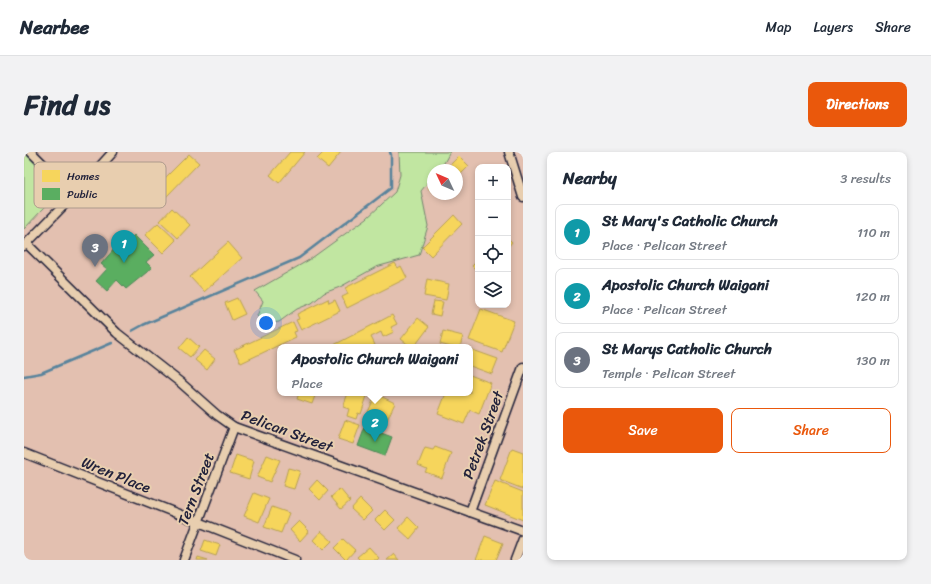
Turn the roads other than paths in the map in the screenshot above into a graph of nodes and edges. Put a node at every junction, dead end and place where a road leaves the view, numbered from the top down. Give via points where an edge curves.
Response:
1 (31, 152) edge
2 (113, 152) edge
3 (509, 152) edge
4 (41, 162) edge
5 (104, 162) edge
6 (523, 197) edge
7 (61, 208) edge
8 (25, 245) edge
9 (523, 367) edge
10 (234, 427) junction
11 (24, 453) edge
12 (470, 512) junction
13 (199, 522) junction
14 (523, 531) edge
15 (523, 539) edge
16 (184, 560) edge
17 (295, 560) edge
18 (515, 560) edge

1 - 4 street
2 - 5 street
3 - 6 street
7 - 8 street
8 - 10 street, Pelican Street via 117,333
9 - 12 street, Petrek Street
10 - 12 street, Pelican Street
10 - 13 street, Tern Street
11 - 13 street, Wren Place
12 - 14 street, Pelican Street
13 - 16 street, Tern Street
13 - 17 street, Wren Place
15 - 18 street

